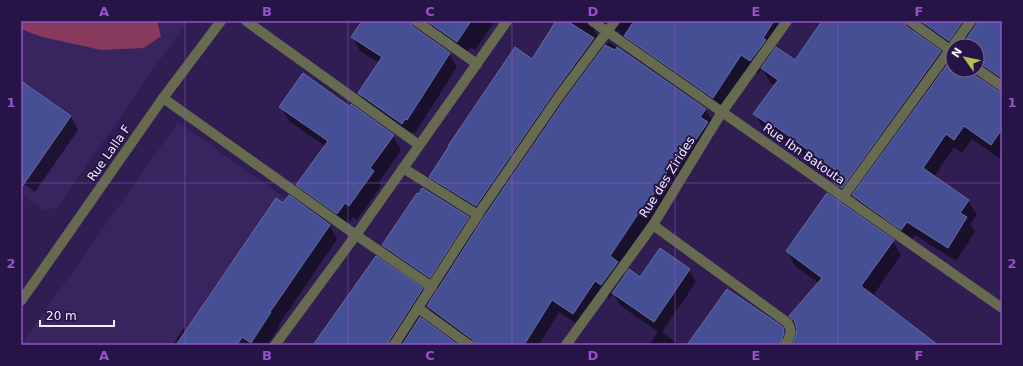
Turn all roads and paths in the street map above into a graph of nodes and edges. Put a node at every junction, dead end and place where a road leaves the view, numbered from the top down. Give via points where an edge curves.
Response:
1 (221, 21) edge
2 (246, 21) edge
3 (416, 21) edge
4 (507, 21) edge
5 (592, 21) edge
6 (615, 21) edge
7 (787, 21) edge
8 (910, 21) edge
9 (971, 21) edge
10 (608, 32) junction
11 (960, 38) edge
12 (945, 46) edge
13 (945, 60) edge
14 (477, 64) junction
15 (985, 74) edge
16 (1002, 86) edge
17 (163, 98) junction
18 (722, 112) junction
19 (419, 146) junction
20 (403, 168) junction
21 (842, 197) junction
22 (478, 215) junction
23 (653, 225) junction
24 (356, 235) junction
25 (432, 287) junction
26 (21, 301) edge
27 (418, 308) junction
28 (1002, 308) edge
29 (275, 345) edge
30 (394, 345) edge
31 (469, 345) edge
32 (566, 345) edge
33 (785, 345) edge

1 - 17 street, Rue Lalla F
2 - 19 street
3 - 14 street
4 - 14 street
5 - 10 street, Rue Ibn Batouta
6 - 10 street
7 - 18 street, Rue des Zirides
8 - 12 street
9 - 11 street
10 - 18 street, Rue Ibn Batouta
10 - 22 street via 560,95
13 - 21 street
14 - 19 street
15 - 16 street
17 - 24 street
17 - 26 street, Rue Lalla F
18 - 21 street, Rue Ibn Batouta
18 - 23 street, Rue des Zirides
19 - 20 street
20 - 22 street
20 - 24 street
21 - 28 street, Rue Ibn Batouta
22 - 25 street
23 - 32 street, Rue des Zirides
23 - 33 street via 788,322 791,335
24 - 25 street
24 - 29 street
25 - 27 street
27 - 30 street
27 - 31 street

